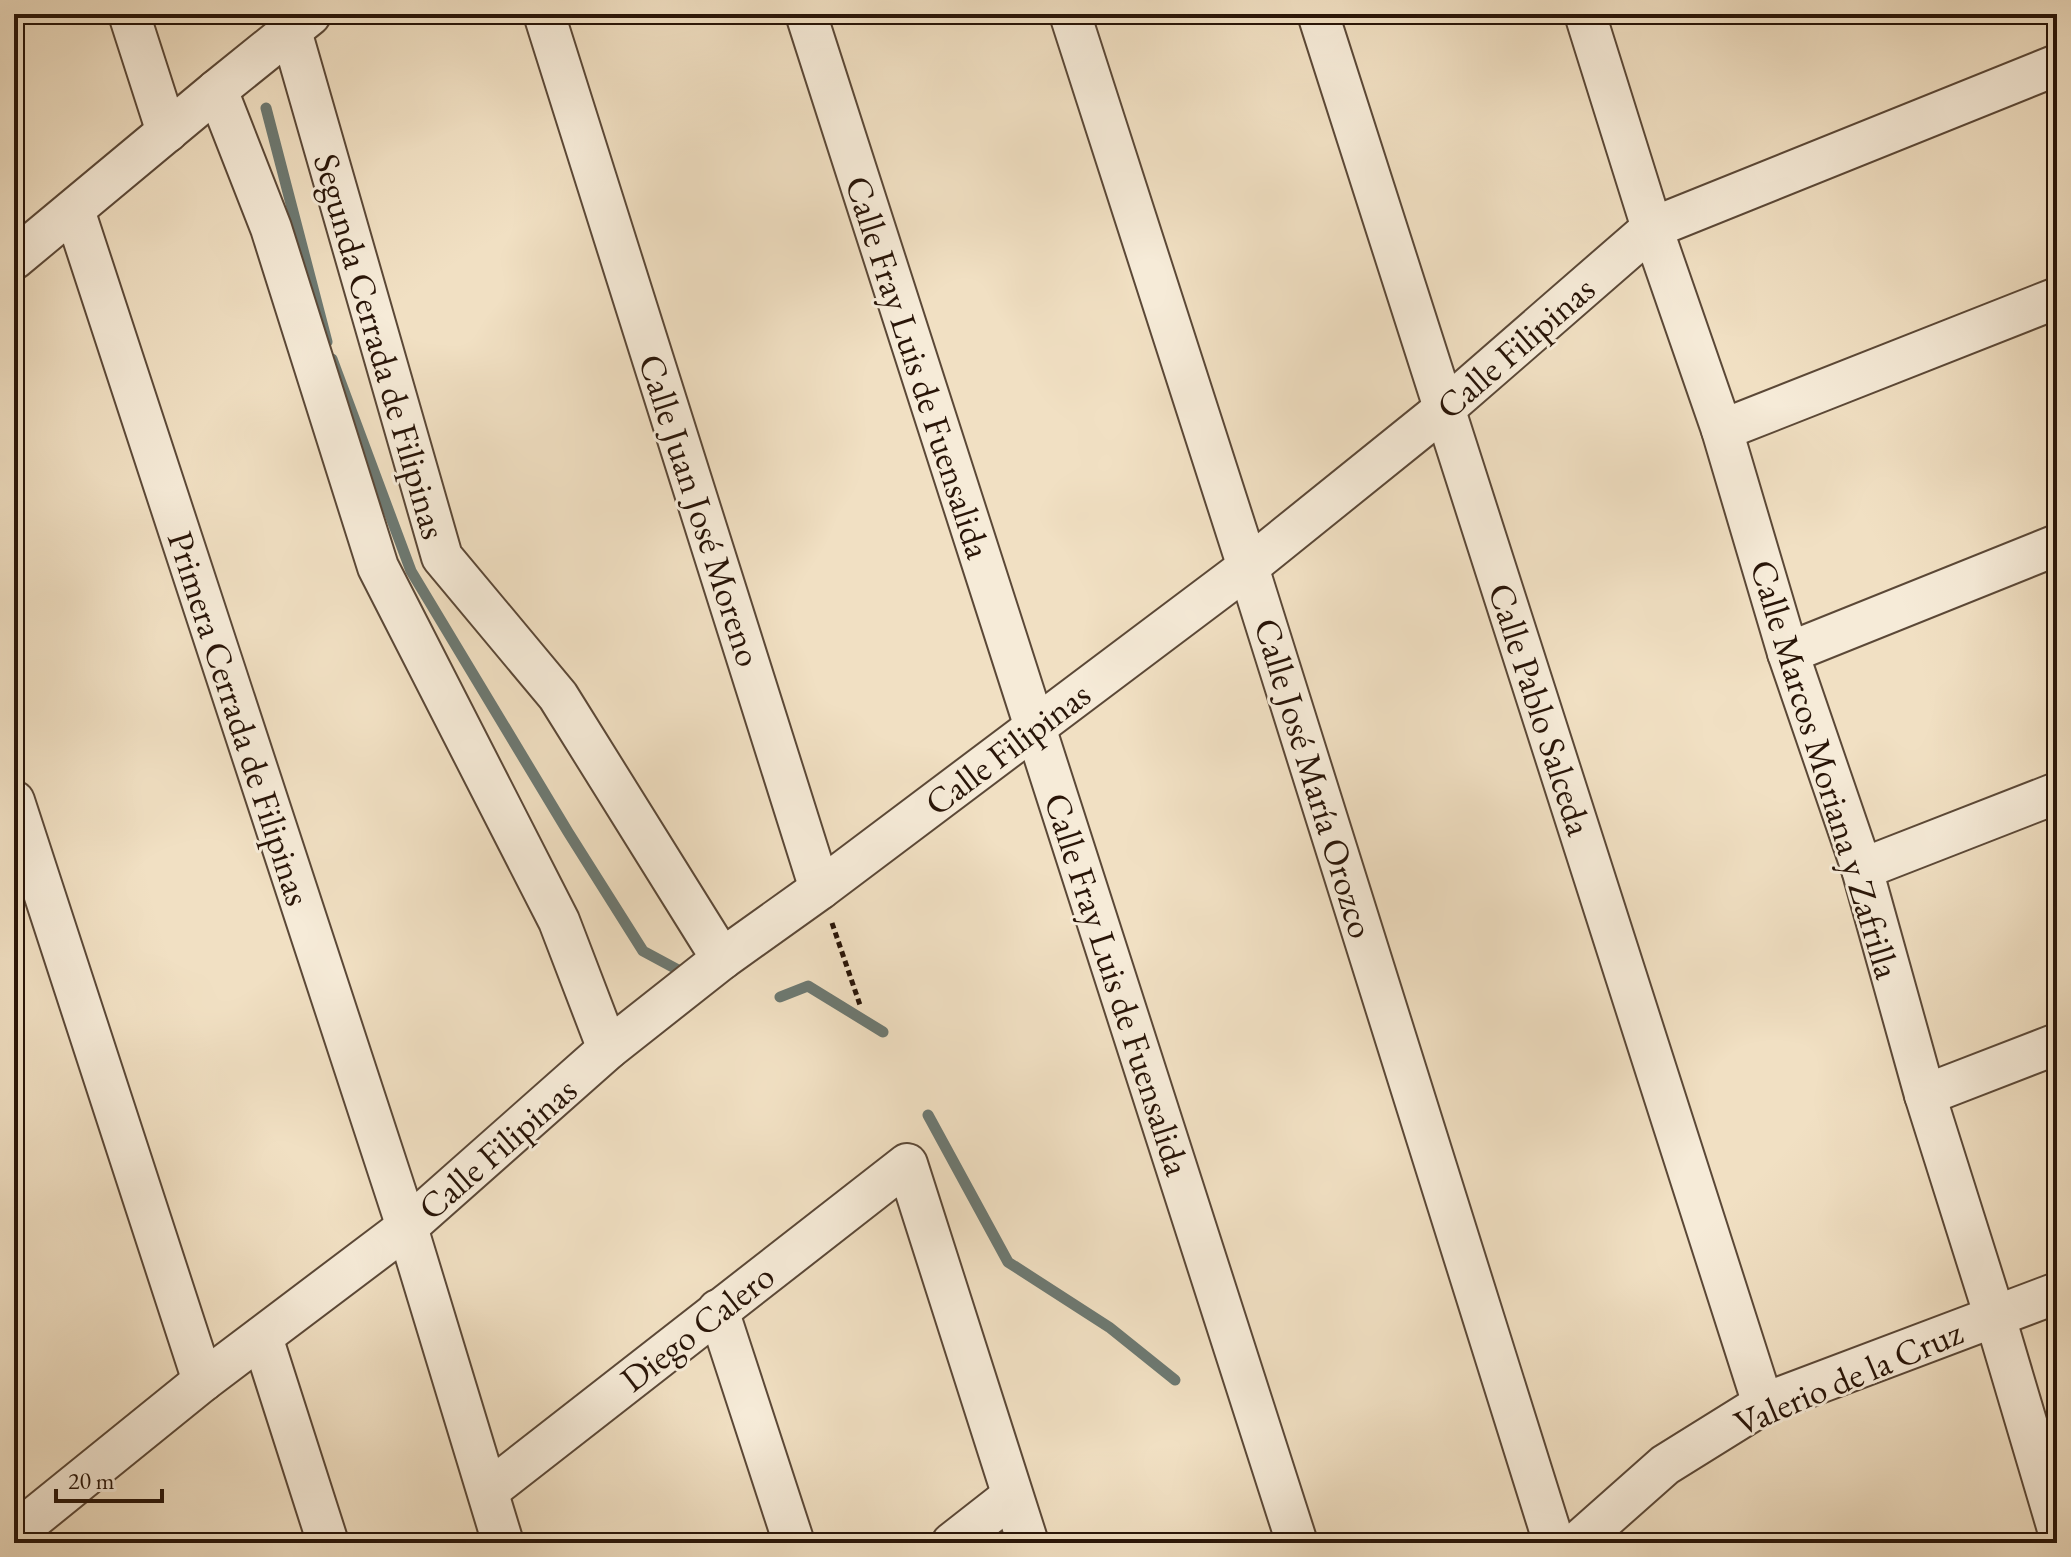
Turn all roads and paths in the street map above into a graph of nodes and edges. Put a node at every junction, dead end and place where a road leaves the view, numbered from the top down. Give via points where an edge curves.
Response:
1 (129, 14) edge
2 (544, 14) edge
3 (806, 14) edge
4 (1070, 14) edge
5 (1318, 14) edge
6 (1585, 14) edge
7 (302, 22) edge
8 (2057, 65) edge
9 (217, 90) junction
10 (167, 132) junction
11 (74, 210) junction
12 (1652, 228) junction
13 (14, 259) edge
14 (2057, 298) edge
15 (1444, 409) junction
16 (1722, 430) junction
17 (2057, 545) edge
18 (1248, 567) junction
19 (1788, 653) junction
20 (1035, 727) junction
21 (2057, 793) edge
22 (14, 801) edge
23 (1862, 869) junction
24 (820, 889) junction
25 (722, 959) junction
26 (860, 1005) dead end
27 (2057, 1044) edge
28 (608, 1049) junction
29 (1925, 1095) junction
30 (407, 1227) junction
31 (2057, 1293) edge
32 (718, 1310) junction
33 (1995, 1317) junction
34 (262, 1337) junction
35 (203, 1381) junction
36 (1763, 1404) junction
37 (488, 1491) junction
38 (1012, 1496) junction
39 (2057, 1526) edge
40 (14, 1534) edge
41 (328, 1543) edge
42 (503, 1543) edge
43 (794, 1543) edge
44 (952, 1543) edge
45 (1028, 1543) edge
46 (1297, 1543) edge
47 (1554, 1543) edge
48 (1577, 1543) edge

1 - 10 street
2 - 24 street, Calle Juan José Moreno
3 - 20 street, Calle Fray Luis de Fuensalida
4 - 18 street, Calle José María Orozco
5 - 15 street, Calle Pablo Salceda
6 - 12 street, Calle Marcos Moriana y Zafrilla
7 - 9 street
7 - 25 street, Segunda Cerrada de Filipinas via 442,557 558,696
8 - 12 street, Calle Filipinas
9 - 10 street
9 - 28 street, Segunda Cerrada de Filipinas via 271,228 378,567 559,921
10 - 11 street
11 - 13 street
11 - 30 street, Primera Cerrada de Filipinas
12 - 15 street, Calle Filipinas
12 - 16 street, Calle Marcos Moriana y Zafrilla
14 - 16 street
15 - 18 street, Calle Filipinas
15 - 36 street, Calle Pablo Salceda
16 - 19 street, Calle Marcos Moriana y Zafrilla
17 - 19 street
18 - 20 street, Calle Filipinas
18 - 47 street, Calle José María Orozco
19 - 23 street, Calle Marcos Moriana y Zafrilla
20 - 24 street, Calle Filipinas
20 - 46 street, Calle Fray Luis de Fuensalida
21 - 23 street
22 - 35 street
23 - 29 street, Calle Marcos Moriana y Zafrilla
24 - 25 street, Calle Filipinas
24 - 26 path
25 - 28 street, Calle Filipinas
27 - 29 street
28 - 30 street, Calle Filipinas
29 - 33 street, Calle Marcos Moriana y Zafrilla
30 - 34 street, Calle Filipinas
30 - 37 street, Primera Cerrada de Filipinas
31 - 33 street, Valerio de la Cruz
32 - 37 street, Diego Calero
32 - 38 street, Diego Calero via 907,1164
32 - 43 street
33 - 36 street, Valerio de la Cruz
33 - 39 street, Calle Marcos Moriana y Zafrilla
34 - 35 street, Calle Filipinas
34 - 41 street
35 - 40 street, Calle Filipinas
36 - 48 street, Valerio de la Cruz via 1665,1465
37 - 42 street, Primera Cerrada de Filipinas
38 - 44 street
38 - 45 street

